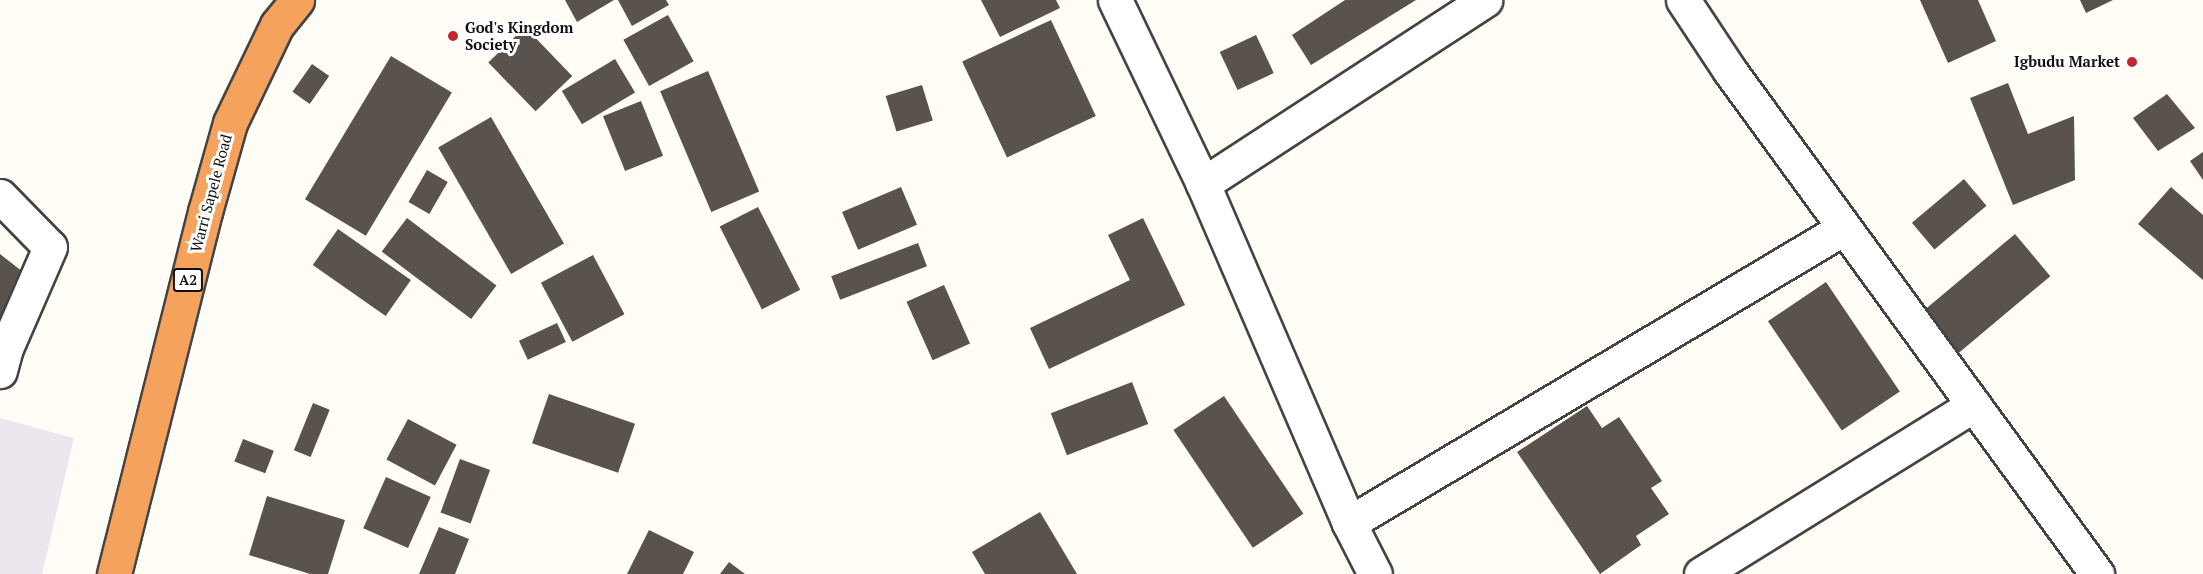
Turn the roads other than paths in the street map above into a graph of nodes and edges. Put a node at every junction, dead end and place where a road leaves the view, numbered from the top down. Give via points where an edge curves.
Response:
1 (297, 0) edge
2 (1115, 0) edge
3 (1485, 0) edge
4 (1683, 0) edge
5 (275, 12) edge
6 (1203, 184) junction
7 (0, 196) edge
8 (1844, 228) junction
9 (0, 371) edge
10 (1974, 405) junction
11 (1349, 523) junction
12 (114, 574) edge
13 (1375, 574) edge
14 (1701, 574) edge
15 (2097, 574) edge

1 - 5 highway, Warri Sapele Road / A2
2 - 6 street
3 - 6 street
4 - 8 street
5 - 12 highway, Warri Sapele Road / A2 via 230,123
6 - 11 street
7 - 9 street via 50,247 6,348
8 - 10 street
8 - 11 street
10 - 14 street
10 - 15 street
11 - 13 street

